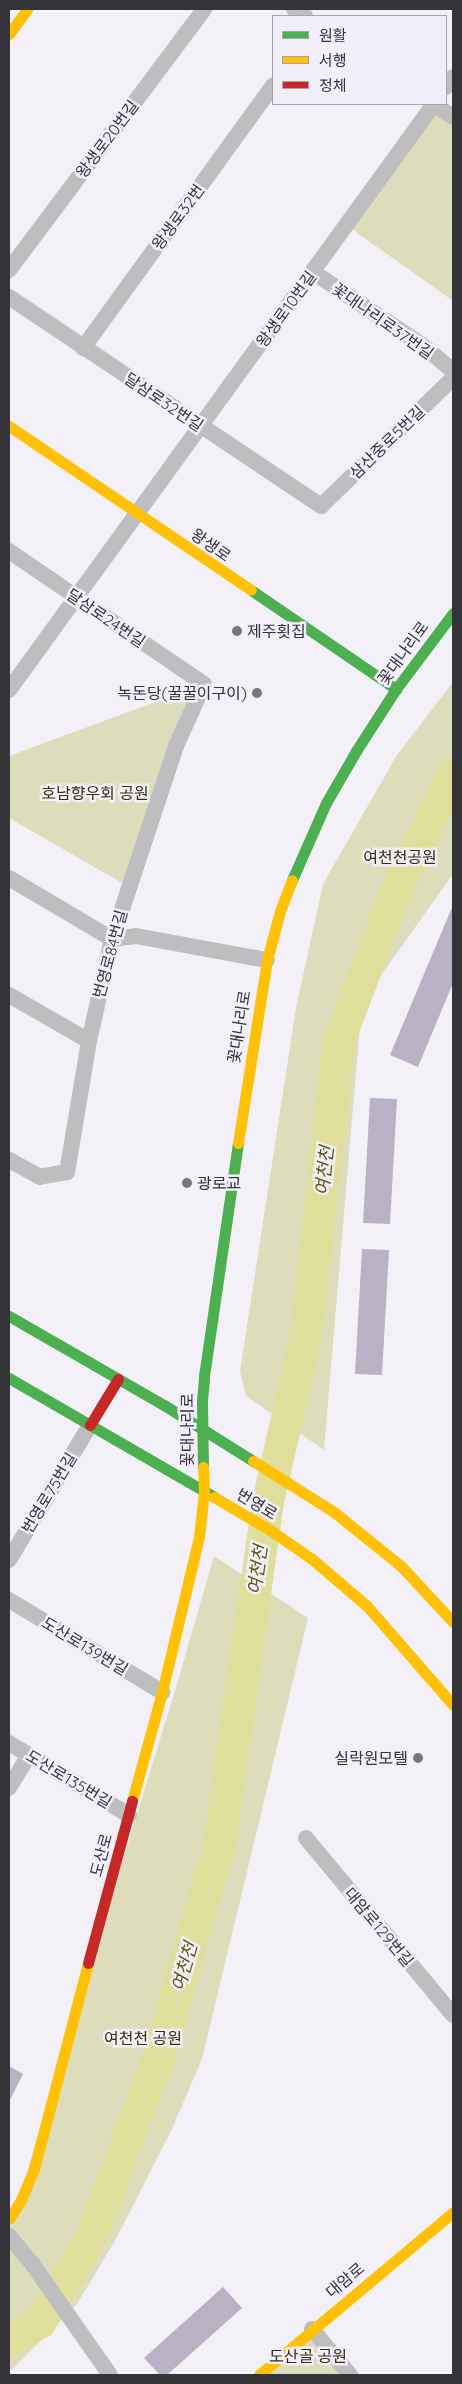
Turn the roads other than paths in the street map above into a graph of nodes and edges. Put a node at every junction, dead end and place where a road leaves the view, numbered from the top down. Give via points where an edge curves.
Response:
1 (27, 9) edge
2 (204, 9) edge
3 (9, 34) edge
4 (272, 87) edge
5 (433, 105) edge
6 (435, 105) edge
7 (453, 118) edge
8 (9, 270) edge
9 (313, 272) junction
10 (9, 297) edge
11 (84, 348) junction
12 (453, 371) edge
13 (453, 378) edge
14 (9, 426) edge
15 (200, 427) junction
16 (321, 506) joint
17 (138, 514) junction
18 (9, 551) edge
19 (76, 597) junction
20 (453, 613) edge
21 (204, 684) joint
22 (396, 689) junction
23 (9, 690) edge
24 (9, 878) edge
25 (112, 939) junction
26 (267, 960) junction
27 (9, 995) edge
28 (89, 1041) junction
29 (9, 1160) edge
30 (9, 1316) edge
31 (9, 1378) edge
32 (118, 1378) junction
33 (90, 1425) junction
34 (202, 1429) junction
35 (204, 1492) junction
36 (9, 1560) edge
37 (9, 1600) edge
38 (453, 1622) edge
39 (162, 1692) junction
40 (453, 1705) edge
41 (9, 1743) edge
42 (28, 1754) junction
43 (9, 1788) edge
44 (129, 1814) junction
45 (306, 1838) dead end
46 (453, 2015) edge
47 (453, 2212) edge
48 (9, 2219) edge
49 (9, 2236) edge
50 (312, 2329) junction
51 (110, 2375) edge
52 (258, 2375) edge
53 (350, 2375) edge

1 - 3 main road
2 - 8 street, 왕생로20번길
4 - 11 street, 왕생로32번
5 - 9 street, 왕생로10번길
6 - 7 street
9 - 12 street, 꽃대나리로37번길 via 422,345
9 - 15 street, 왕생로10번길
10 - 11 street, 달삼로32번길
11 - 15 street, 달삼로32번길
13 - 16 street, 삼산중로5번길
14 - 17 main road, 왕생로
15 - 16 street, 달삼로32번길
15 - 17 street, 왕생로10번길
17 - 19 street, 왕생로10번길
17 - 22 main road, 왕생로
18 - 19 street, 달삼로24번길
19 - 21 street, 달삼로24번길
19 - 23 street, 왕생로10번길
20 - 22 main road, 꽃대나리로
21 - 25 street, 번영로84번길 via 176,746
22 - 26 main road, 꽃대나리로 via 326,803 280,911
24 - 25 street
25 - 26 street via 136,936
25 - 28 street, 번영로84번길
26 - 34 main road, 꽃대나리로 via 206,1366
27 - 28 street
28 - 29 street, 번영로84번길 via 67,1172 40,1177
30 - 32 main road
31 - 33 main road, 번영로
32 - 33 main road
32 - 34 main road
33 - 35 main road, 번영로
33 - 36 street, 번영로75번길
34 - 35 main road, 꽃대나리로
34 - 38 main road via 334,1512 401,1566
35 - 39 main road, 도산로 via 199,1537
35 - 40 main road, 번영로 via 270,1530 312,1559 367,1606
37 - 39 street, 도산로139번길
39 - 44 main road, 도산로
41 - 42 street, 도산로135번길
42 - 43 street
42 - 44 street, 도산로135번길
44 - 48 main road, 도산로 via 34,2169 29,2185
45 - 46 street, 대암로129번길
47 - 50 main road, 대암로
49 - 51 street
50 - 52 main road, 대암로
50 - 53 street

